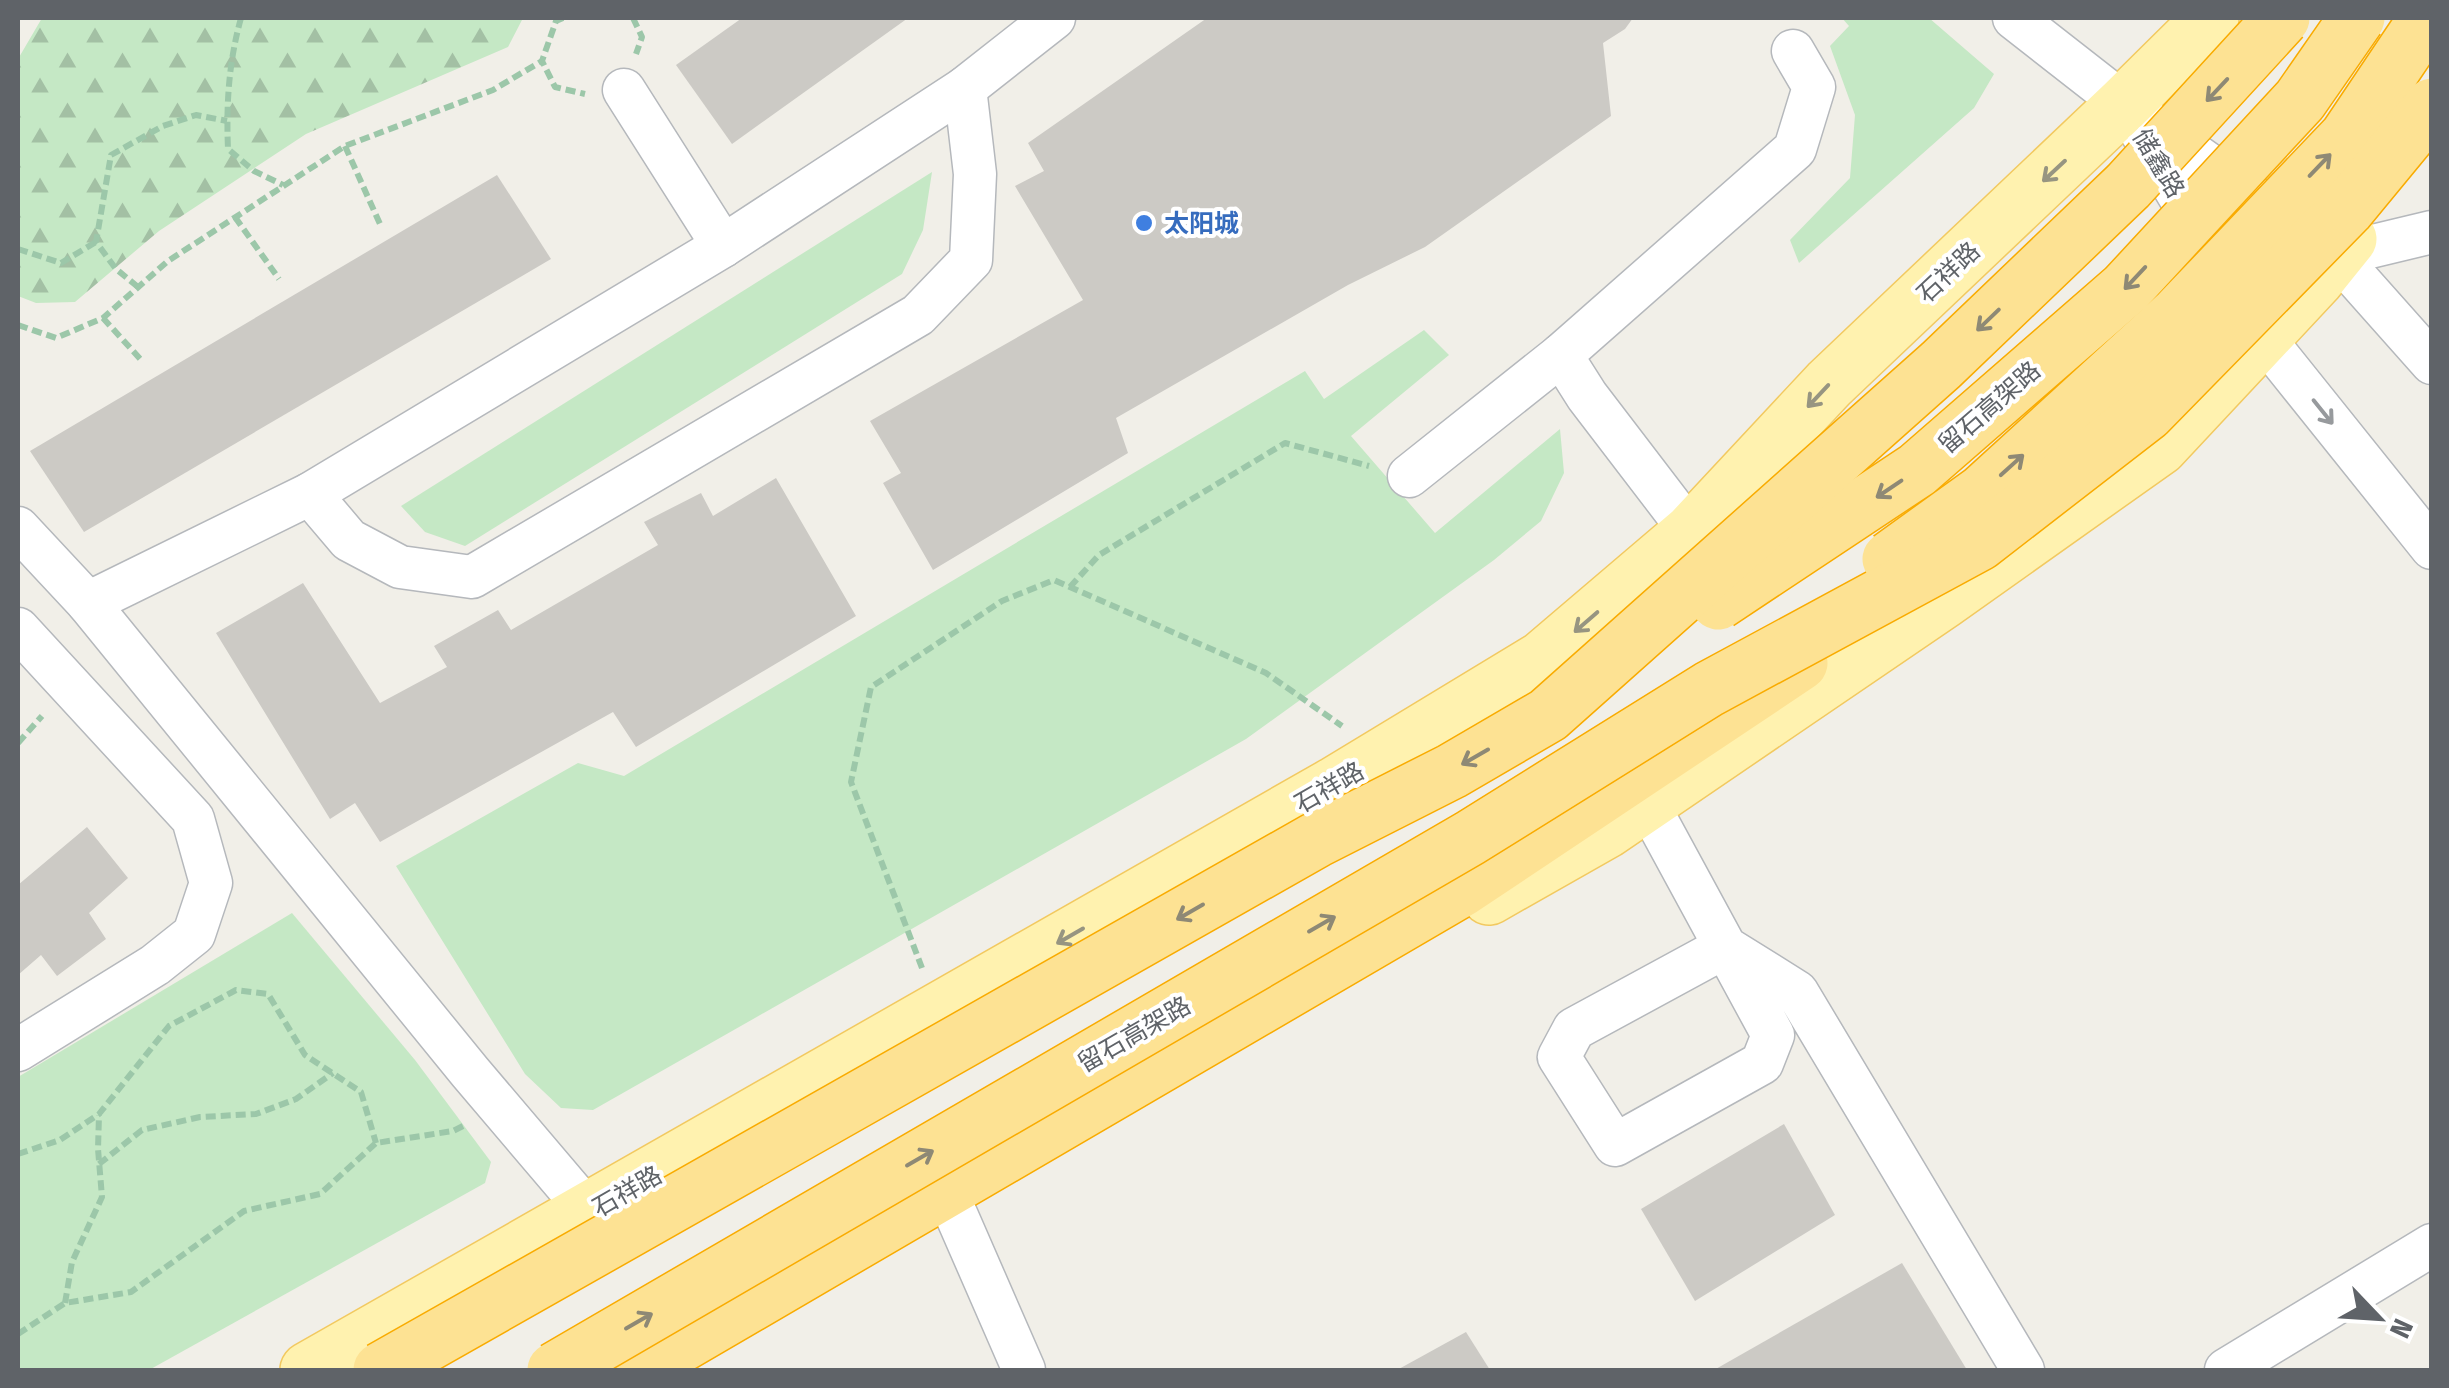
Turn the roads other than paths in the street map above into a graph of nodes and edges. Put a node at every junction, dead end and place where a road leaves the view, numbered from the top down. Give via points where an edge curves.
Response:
1 (1054, 18) edge
2 (2014, 18) edge
3 (2210, 18) edge
4 (2282, 18) edge
5 (2357, 18) edge
6 (2427, 18) edge
7 (1792, 51) dead end
8 (965, 88) junction
9 (624, 90) road end
10 (2124, 104) junction
11 (2432, 106) edge
12 (2432, 141) edge
13 (2432, 232) edge
14 (723, 246) junction
15 (2336, 254) junction
16 (2262, 336) junction
17 (1561, 354) junction
18 (2432, 363) edge
19 (1409, 476) road end
20 (310, 494) junction
21 (18, 528) edge
22 (1690, 532) junction
23 (1979, 543) junction
24 (2432, 548) edge
25 (88, 603) junction
26 (18, 630) edge
27 (1709, 689) junction
28 (1548, 715) junction
29 (1646, 802) junction
30 (1725, 947) junction
31 (18, 1050) edge
32 (952, 1205) junction
33 (590, 1212) junction
34 (2432, 1245) edge
35 (308, 1370) edge
36 (381, 1370) edge
37 (555, 1370) edge
38 (636, 1370) edge
39 (668, 1370) edge
40 (1024, 1370) edge
41 (2023, 1370) edge
42 (2226, 1370) edge

1 - 8 street
2 - 10 street
3 - 10 main road, 石祥路
4 -> 28 highway, 留石高架路, bridge via 2128,186 2013,296
5 -> 28 highway, 留石高架路, bridge via 2300,100 2126,288 1917,470
27 -> 6 highway, 留石高架路, bridge via 1982,492 2178,314 2347,138
7 - 17 street via 1814,87 1795,148
8 - 14 street
8 - 20 street via 975,174 971,260 918,315 472,576 400,567 349,540
9 - 14 street
10 - 15 street, 储鑫路
10 - 16 street, 储鑫路
10 -> 22 main road, 石祥路 via 1829,384
11 - 23 highway, 留石高架路, bridge via 2347,209 2148,413
12 - 15 main road
13 - 15 street
14 - 20 street
15 - 16 main road
15 - 18 street, 储鑫路
16 -> 24 street, 储鑫路
16 - 29 main road via 2160,446
17 - 19 street
17 - 22 street
20 - 25 street
21 - 25 street
22 -> 33 main road, 石祥路 via 1542,659
23 - 27 highway, 留石高架路, bridge
23 - 38 highway, bridge via 1463,888
25 - 33 street
26 - 31 street via 193,820 212,882 194,934
37 -> 27 highway, 留石高架路, bridge via 1470,838
28 -> 36 highway, 留石高架路, bridge
29 - 30 street
29 - 32 main road
30 - 30 street via 1773,1036 1762,1063 1615,1146 1559,1057 1574,1029
30 - 41 street via 1797,992
32 - 39 main road
32 - 40 street
33 - 35 main road, 石祥路
34 - 42 street

